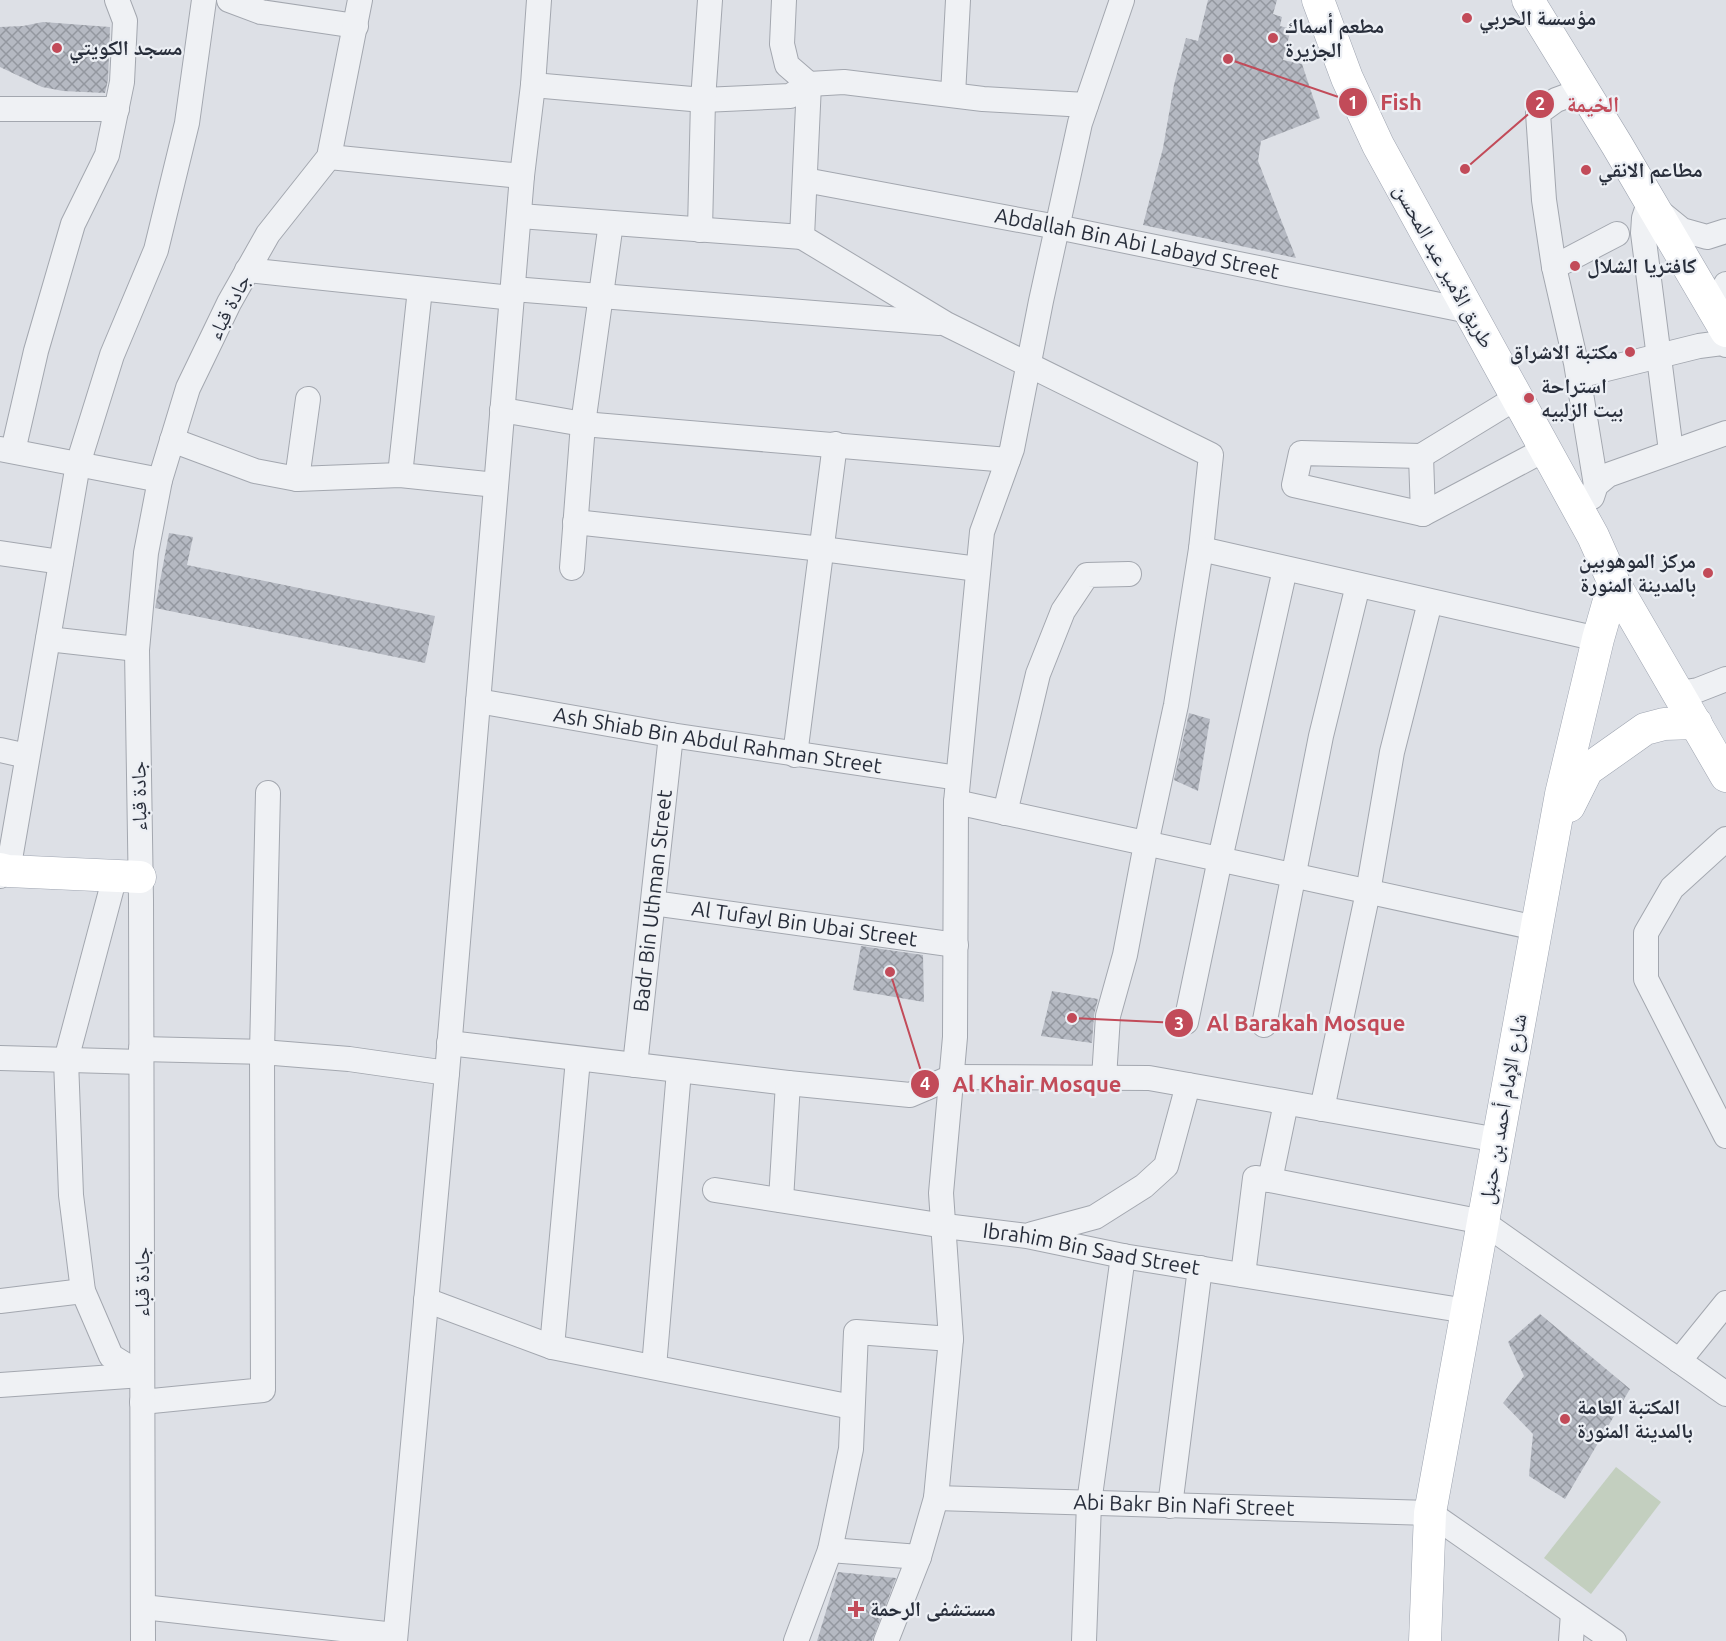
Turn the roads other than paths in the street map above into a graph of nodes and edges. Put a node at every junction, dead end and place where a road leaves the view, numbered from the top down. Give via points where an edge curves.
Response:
1 (117, 0) edge
2 (204, 0) edge
3 (229, 0) edge
4 (360, 0) edge
5 (539, 0) edge
6 (710, 0) edge
7 (784, 0) edge
8 (958, 0) edge
9 (1122, 0) edge
10 (1318, 0) edge
11 (1528, 0) edge
12 (262, 6) edge
13 (356, 26) junction
14 (809, 84) junction
15 (533, 85) junction
16 (1583, 90) junction
17 (953, 95) junction
18 (703, 100) junction
19 (1086, 105) junction
20 (0, 109) edge
21 (117, 109) junction
22 (329, 157) junction
23 (522, 176) junction
24 (805, 180) junction
25 (1649, 203) junction
26 (520, 216) junction
27 (611, 223) junction
28 (1057, 227) junction
29 (700, 230) junction
30 (1726, 231) edge
31 (1617, 234) dead end
32 (802, 237) junction
33 (1554, 267) junction
34 (247, 270) junction
35 (1726, 284) edge
36 (420, 289) junction
37 (513, 293) junction
38 (600, 296) junction
39 (1469, 311) junction
40 (1726, 317) edge
41 (946, 324) junction
42 (1726, 331) edge
43 (1726, 345) edge
44 (1660, 357) junction
45 (1029, 365) junction
46 (1578, 376) junction
47 (1516, 398) junction
48 (308, 399) dead end
49 (502, 410) junction
50 (583, 424) junction
51 (1726, 433) edge
52 (172, 440) junction
53 (835, 444) junction
54 (6, 450) edge
55 (1544, 450) junction
56 (1671, 451) junction
57 (1420, 456) junction
58 (1008, 460) junction
59 (78, 464) junction
60 (400, 475) junction
61 (297, 479) junction
62 (160, 480) junction
63 (1596, 484) junction
64 (496, 485) junction
65 (1423, 514) junction
66 (575, 522) junction
67 (1593, 536) junction
68 (822, 549) junction
69 (1201, 549) junction
70 (0, 553) edge
71 (61, 562) junction
72 (572, 568) dead end
73 (978, 569) junction
74 (1285, 569) junction
75 (1129, 574) dead end
76 (1614, 583) junction
77 (1358, 585) junction
78 (1430, 602) junction
79 (48, 639) junction
80 (1598, 639) junction
81 (137, 649) junction
82 (1726, 679) edge
83 (1679, 693) junction
84 (478, 701) junction
85 (1696, 723) junction
86 (671, 735) junction
87 (0, 750) edge
88 (795, 755) junction
89 (27, 756) junction
90 (1726, 776) edge
91 (958, 778) junction
92 (268, 793) dead end
93 (956, 802) junction
94 (1005, 813) junction
95 (1553, 839) junction
96 (1726, 839) edge
97 (1146, 844) junction
98 (1220, 859) junction
99 (3, 872) edge
100 (128, 876) junction
101 (1295, 876) junction
102 (1368, 892) junction
103 (653, 903) junction
104 (1536, 928) junction
105 (956, 945) junction
106 (1186, 1022) dead end
107 (1264, 1025) dead end
108 (449, 1043) junction
109 (262, 1052) junction
110 (141, 1055) junction
111 (0, 1058) edge
112 (578, 1059) junction
113 (66, 1060) junction
114 (635, 1065) junction
115 (679, 1071) junction
116 (447, 1073) junction
117 (952, 1077) junction
118 (1104, 1078) junction
119 (788, 1083) junction
120 (1188, 1085) junction
121 (1286, 1103) junction
122 (1322, 1109) junction
123 (1726, 1136) edge
124 (1498, 1140) junction
125 (1270, 1180) junction
126 (715, 1190) dead end
127 (780, 1200) junction
128 (1483, 1221) junction
129 (945, 1226) junction
130 (1027, 1236) junction
131 (1123, 1256) junction
132 (1200, 1268) junction
133 (1243, 1275) junction
134 (83, 1291) junction
135 (426, 1300) junction
136 (0, 1301) edge
137 (1726, 1303) edge
138 (1467, 1311) junction
139 (951, 1339) junction
140 (552, 1347) junction
141 (1679, 1361) junction
142 (654, 1367) junction
143 (142, 1375) junction
144 (0, 1385) edge
145 (1726, 1394) edge
146 (142, 1402) junction
147 (852, 1407) junction
148 (936, 1498) junction
149 (1089, 1503) junction
150 (1170, 1506) junction
151 (1430, 1513) junction
152 (830, 1550) junction
153 (919, 1557) junction
154 (143, 1607) junction
155 (1573, 1613) junction
156 (395, 1638) edge
157 (143, 1641) edge
158 (796, 1641) edge
159 (886, 1641) edge
160 (1084, 1641) edge
161 (1425, 1641) edge
162 (1571, 1641) edge
163 (1614, 1641) edge

1 - 21 street via 125,21
2 - 59 street via 187,123 156,250 112,355
3 - 12 street
4 - 13 street, جادة قباء
5 - 15 street
6 - 18 street
7 - 14 street via 782,44 787,65
8 - 17 street
9 - 19 street
10 - 39 main road, طريق الأمير عبد المحسن via 1347,78 1378,145
11 - 16 main road
12 - 13 street
13 - 22 street, جادة قباء
14 - 17 street via 844,82
14 - 18 street via 790,96
14 - 24 street
15 - 18 street
15 - 23 street
16 - 25 main road
16 - 33 street via 1556,100 1538,113 1544,200
17 - 19 street
18 - 29 street
19 - 28 street
20 - 21 street
21 - 54 street via 106,155 73,224
22 - 23 street
22 - 34 street, جادة قباء via 268,234
23 - 26 street
24 - 28 street, Abdallah Bin Abi Labayd Street
24 - 32 street
25 - 30 street via 1682,230 1707,237
25 - 42 main road
25 - 44 street via 1643,233
26 - 27 street
26 - 37 street
27 - 29 street
27 - 38 street
28 - 39 street, Abdallah Bin Abi Labayd Street
28 - 45 street
29 - 32 street
31 - 33 street
32 - 41 street
33 - 46 street
34 - 36 street
34 - 52 street, جادة قباء via 188,388
35 - 40 street
36 - 37 street
36 - 60 street
37 - 38 street
37 - 49 street
38 - 41 street
38 - 50 street
39 - 47 main road, طريق الأمير عبد المحسن
41 - 45 street
43 - 44 street via 1699,346
44 - 46 street
44 - 56 street
45 - 58 street
45 - 69 street via 1210,455
46 - 63 street
47 - 55 main road, طريق الأمير عبد المحسن
47 - 57 street
48 - 61 street
49 - 50 street
49 - 64 street
50 - 53 street
50 - 66 street
51 - 56 street
52 - 61 street via 255,471
52 - 62 street, جادة قباء
53 - 58 street
53 - 68 street
54 - 59 street
55 - 65 street
55 - 67 main road, طريق الأمير عبد المحسن
56 - 63 street via 1608,475
57 - 65 street
57 - 65 street via 1301,453 1294,485
58 - 73 street via 982,532
59 - 62 street
59 - 71 street
60 - 61 street
60 - 64 street
62 - 81 street, جادة قباء via 146,553
63 - 67 street via 1591,498
64 - 84 street
66 - 68 street
66 - 72 street
67 - 76 main road, طريق الأمير عبد المحسن
68 - 73 street
68 - 88 street
69 - 74 street
69 - 97 street via 1176,705
70 - 71 street
71 - 79 street
73 - 91 street
74 - 77 street
74 - 98 street
75 - 94 street via 1087,575 1064,610 1038,674
76 - 80 main road, شارع الإمام أحمد بن حنبل
76 - 83 main road, طريق الأمير عبد المحسن
77 - 78 street
77 - 101 street via 1321,736
78 - 80 street
78 - 102 street via 1392,752
79 - 81 street
79 - 89 street
80 - 95 main road, شارع الإمام أحمد بن حنبل
81 - 100 street, جادة قباء
82 - 83 street
83 - 85 main road, طريق الأمير عبد المحسن
84 - 86 street, Ash Shiab Bin Abdul Rahman Street
84 - 108 street
85 - 90 main road, طريق الأمير عبد المحسن
85 - 95 main road via 1645,729 1587,770
86 - 88 street, Ash Shiab Bin Abdul Rahman Street
86 - 103 street, Badr Bin Uthman Street
87 - 89 street
88 - 91 street, Ash Shiab Bin Abdul Rahman Street
89 - 99 street
91 - 93 street
92 - 109 street
93 - 94 street
93 - 105 street
94 - 97 street
95 - 104 main road, شارع الإمام أحمد بن حنبل
96 - 123 street via 1672,888 1646,933 1646,979
97 - 98 street
97 - 118 street via 1125,955 1108,1016
98 - 101 street
98 - 106 street
99 - 100 main road
100 - 110 street, جادة قباء
100 - 113 street
101 - 102 street
101 - 107 street
102 - 104 street
102 - 122 street
103 - 105 street, Al Tufayl Bin Ubai Street
103 - 114 street, Badr Bin Uthman Street
104 - 124 main road, شارع الإمام أحمد بن حنبل
105 - 117 street
108 - 112 street
108 - 116 street
109 - 110 street
109 - 116 street
109 - 146 street via 263,1390
110 - 113 street
110 - 143 street, جادة قباء
111 - 113 street
112 - 114 street
112 - 140 street
113 - 134 street via 71,1195
114 - 115 street
115 - 119 street
115 - 142 street
116 - 135 street
117 - 118 street
117 - 119 street via 910,1095
117 - 129 street via 941,1192
118 - 120 street via 1149,1078
119 - 127 street
120 - 121 street
120 - 130 street via 1166,1166 1144,1186 1095,1217
121 - 122 street
121 - 125 street
122 - 124 street
124 - 128 main road, شارع الإمام أحمد بن حنبل
125 - 128 street
125 - 133 street via 1255,1178
126 - 127 street, Ibrahim Bin Saad Street
127 - 129 street, Ibrahim Bin Saad Street
128 - 138 main road, شارع الإمام أحمد بن حنبل
128 - 141 street
129 - 130 street, Ibrahim Bin Saad Street
129 - 139 street
130 - 131 street, Ibrahim Bin Saad Street
131 - 132 street, Ibrahim Bin Saad Street
131 - 149 street
132 - 133 street, Ibrahim Bin Saad Street
132 - 150 street
133 - 138 street, Ibrahim Bin Saad Street
134 - 136 street
134 - 143 street via 111,1356
135 - 140 street
135 - 156 street
137 - 141 street
138 - 151 main road, شارع الإمام أحمد بن حنبل
139 - 147 street via 856,1332
139 - 148 street
140 - 142 street
141 - 145 street
142 - 147 street
143 - 144 street
143 - 146 street, جادة قباء
146 - 154 street, جادة قباء
147 - 152 street via 851,1449
148 - 149 street, Abi Bakr Bin Nafi Street
148 - 153 street
149 - 150 street, Abi Bakr Bin Nafi Street
149 - 160 street
150 - 151 street, Abi Bakr Bin Nafi Street
151 - 155 street
151 - 161 main road, شارع الإمام أحمد بن حنبل
152 - 153 street
152 - 158 street
153 - 159 street
154 - 156 street
154 - 157 street, جادة قباء
155 - 162 street
155 - 163 street

